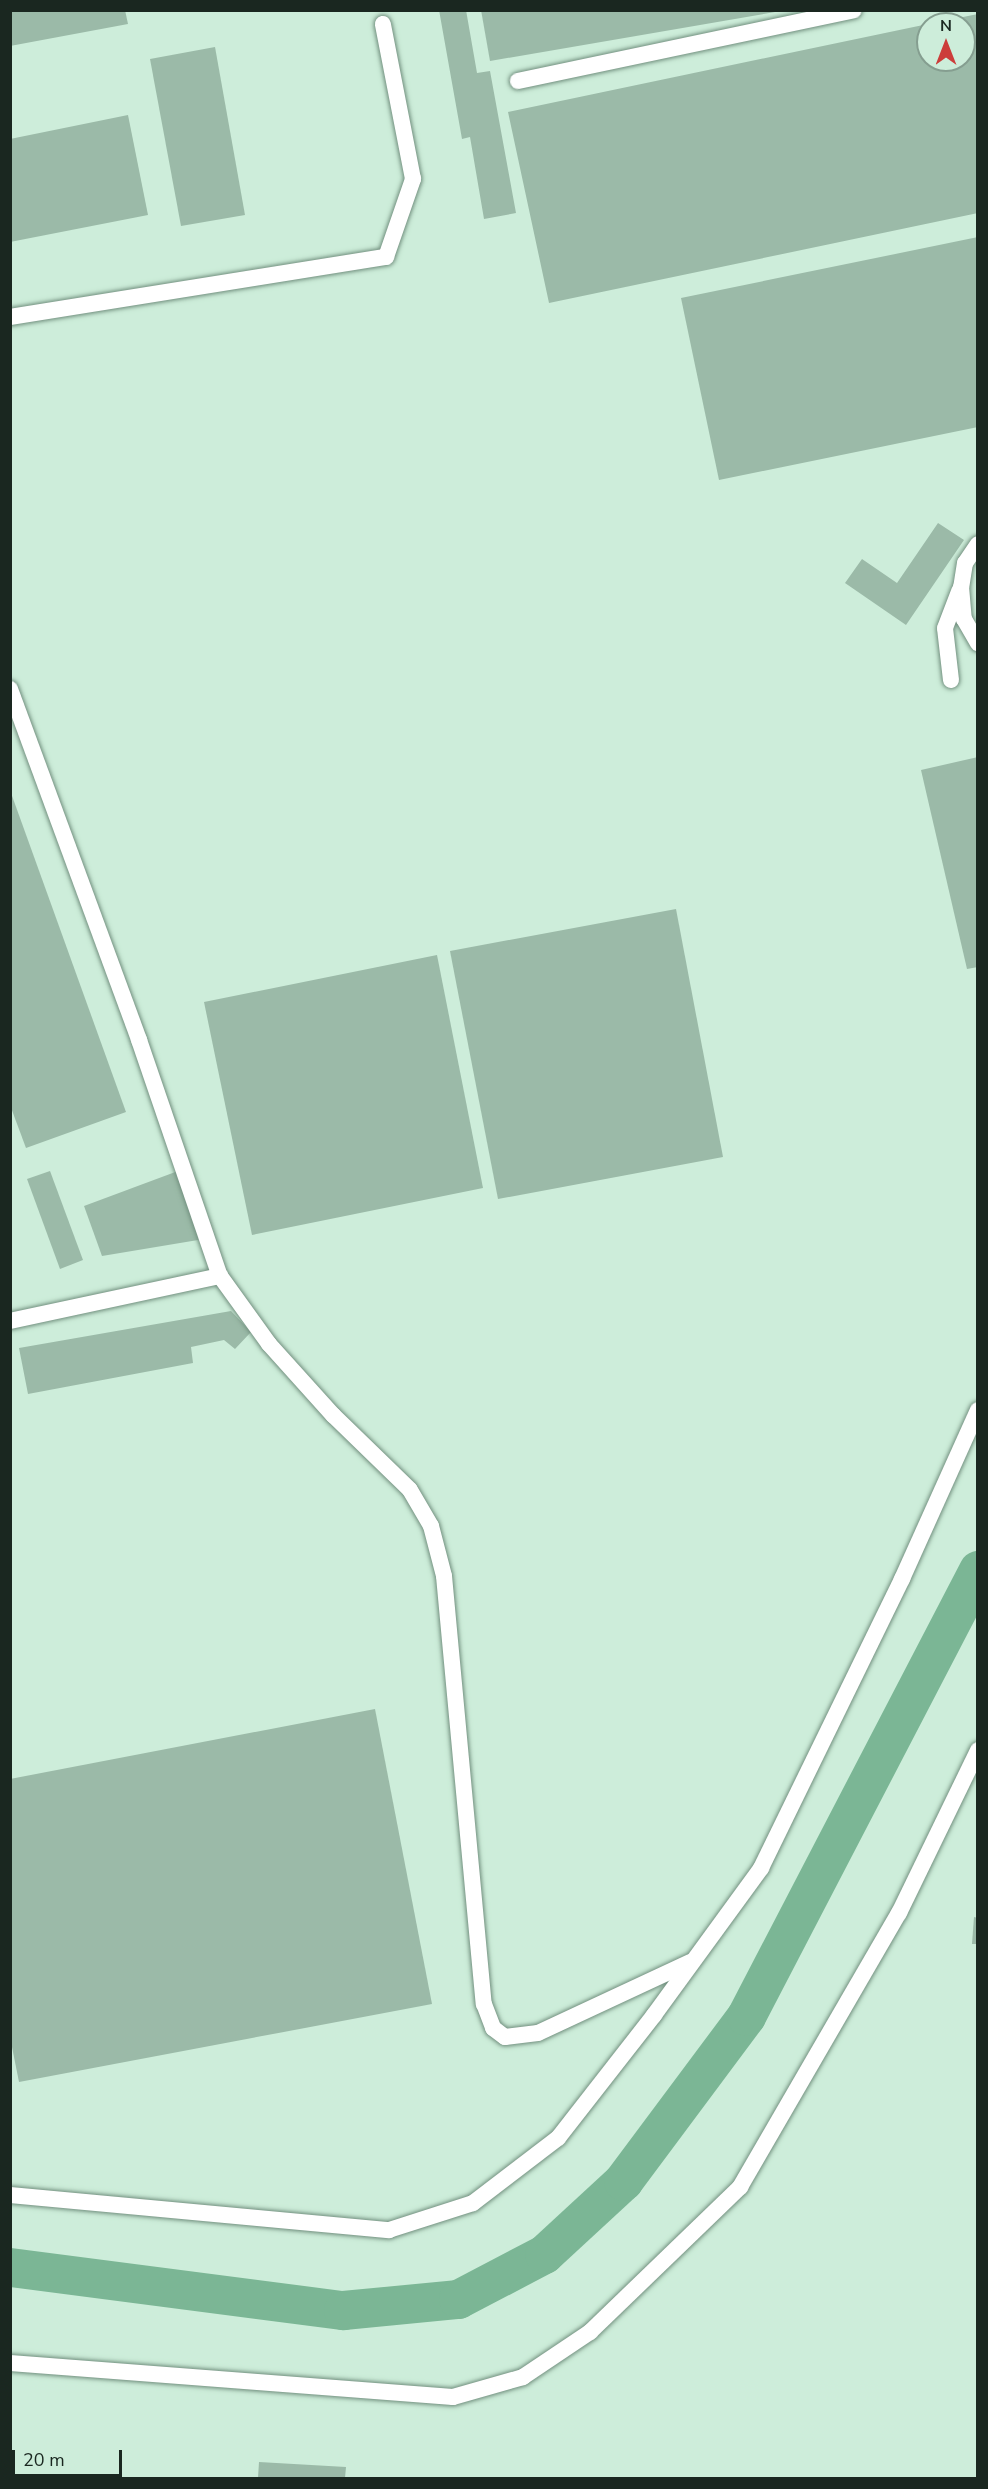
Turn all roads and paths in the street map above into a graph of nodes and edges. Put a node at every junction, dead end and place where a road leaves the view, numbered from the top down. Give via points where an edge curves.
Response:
1 (854, 10) edge
2 (383, 24) dead end
3 (518, 81) dead end
4 (10, 317) edge
5 (978, 544) edge
6 (960, 587) junction
7 (978, 643) edge
8 (951, 681) dead end
9 (10, 689) edge
10 (220, 1276) junction
11 (10, 1321) edge
12 (978, 1410) edge
13 (978, 1750) edge
14 (690, 1962) junction
15 (10, 2195) edge
16 (10, 2363) edge

1 - 3 lane
2 - 4 lane via 413,179 386,257
5 - 6 lane via 965,563
6 - 7 lane via 964,619
6 - 8 lane via 945,628
9 - 10 lane via 139,1040
10 - 11 lane
10 - 14 lane via 269,1344 333,1415 410,1490 431,1526 444,1576 484,2004 493,2028 505,2037 538,2033
12 - 14 lane via 902,1579 761,1868
13 - 16 lane via 899,1913 740,2187 590,2332 524,2378 453,2397
14 - 15 lane via 558,2138 473,2203 389,2230

